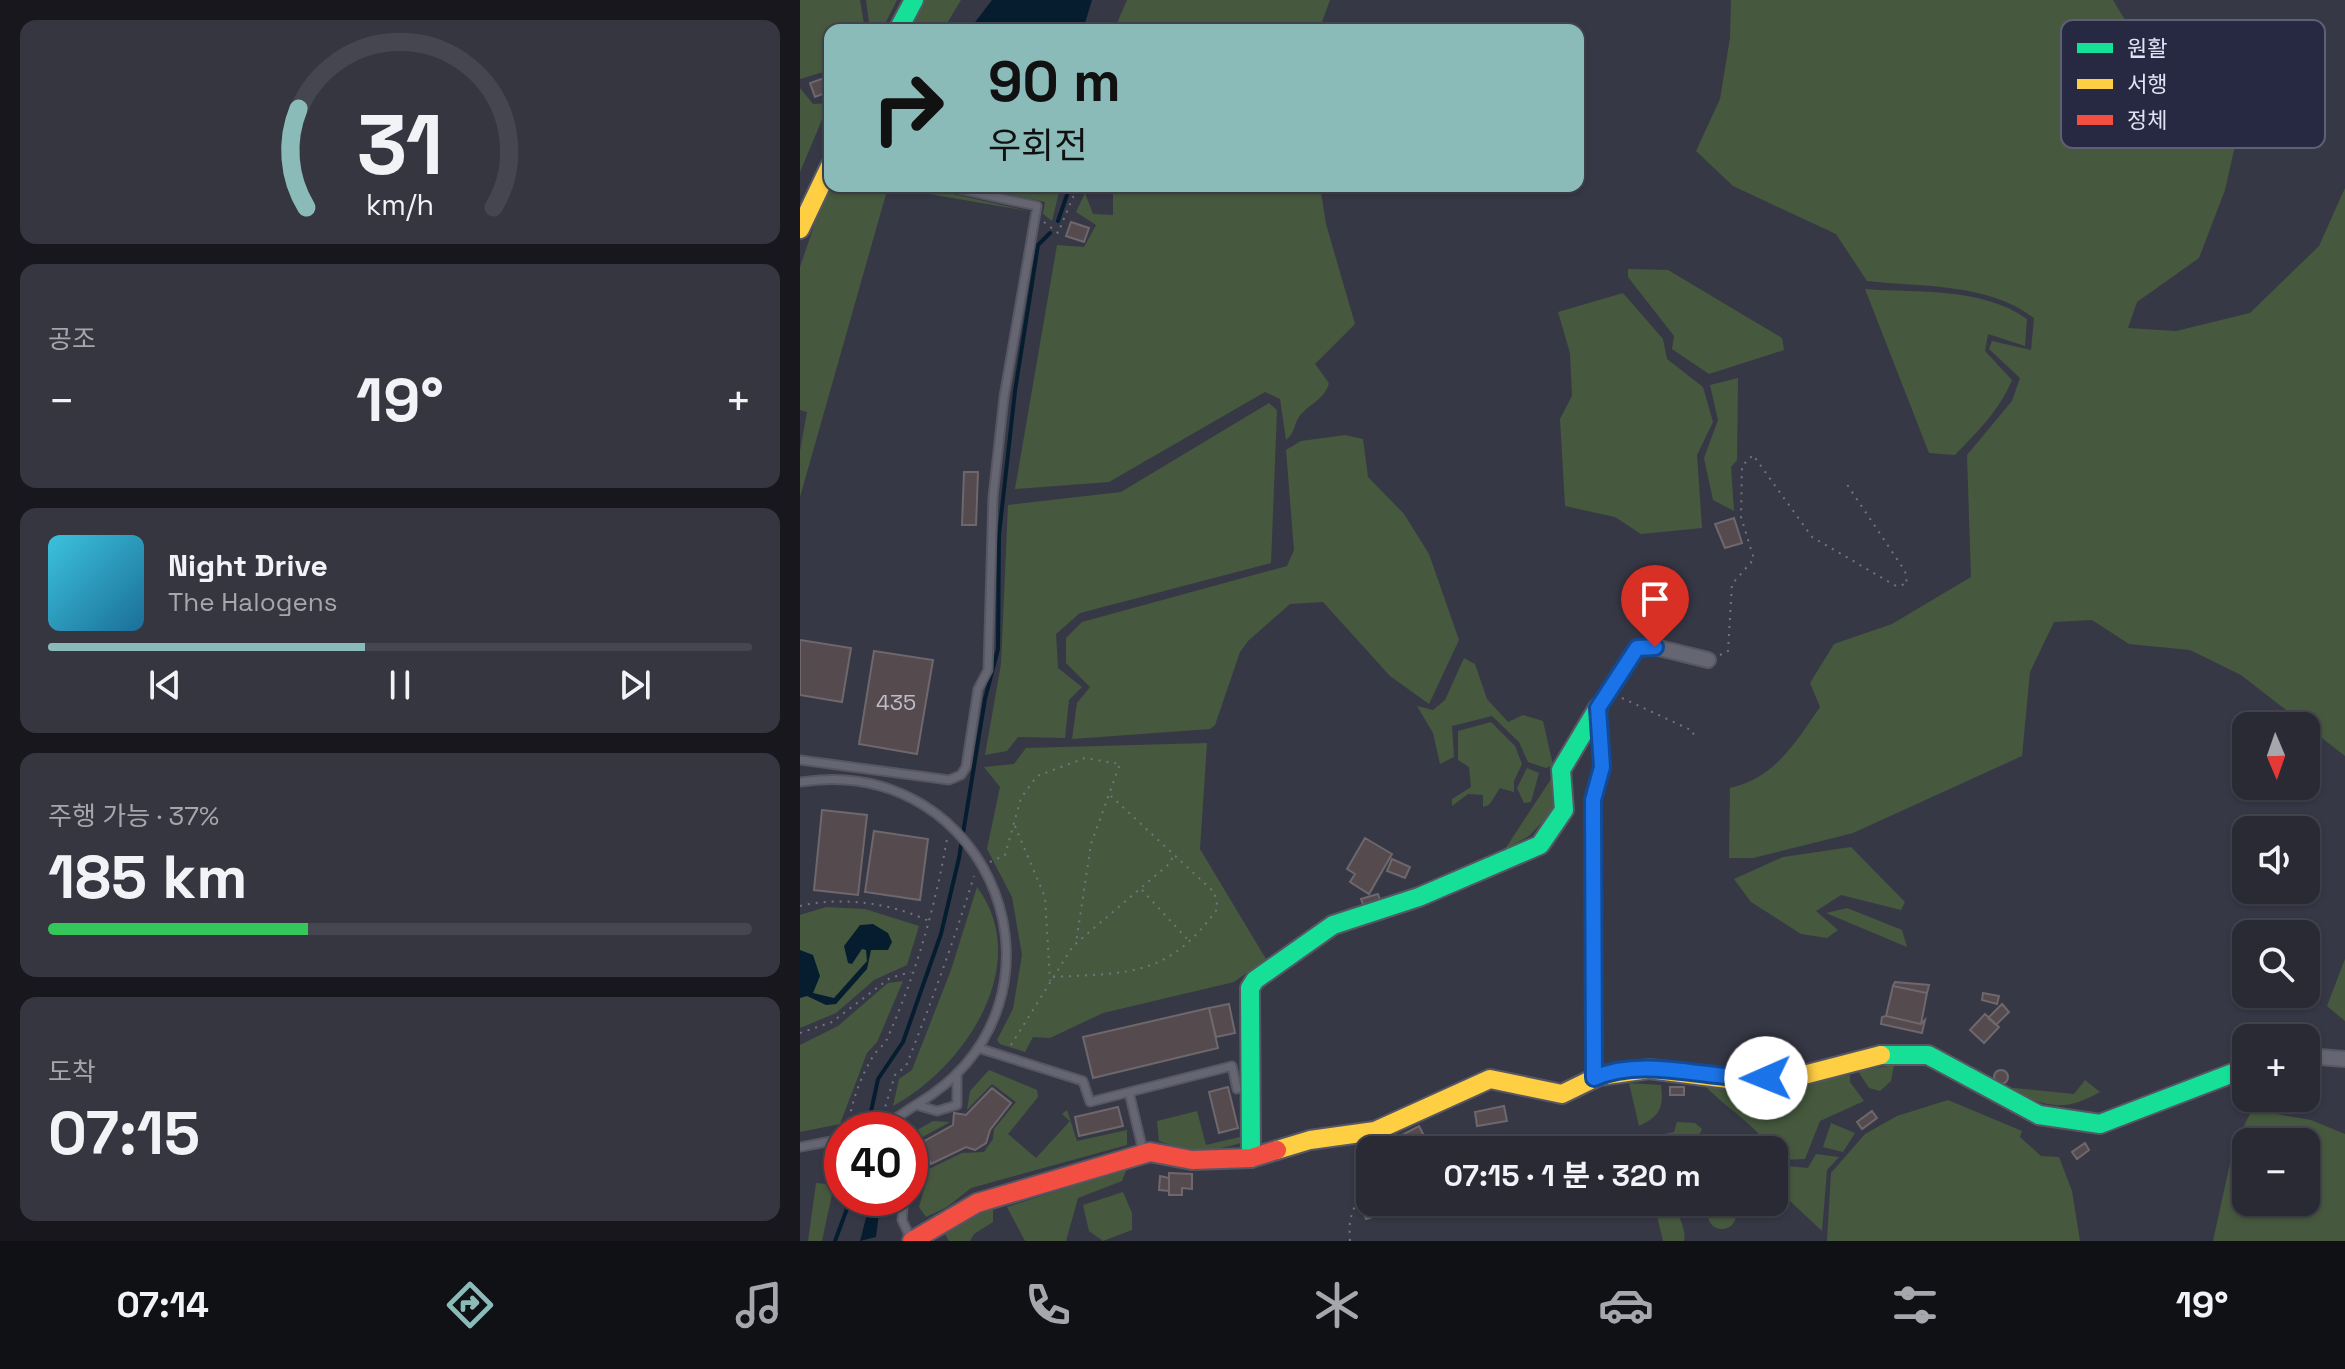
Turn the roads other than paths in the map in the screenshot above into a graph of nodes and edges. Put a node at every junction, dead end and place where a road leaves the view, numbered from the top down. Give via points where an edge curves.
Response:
1 (914, 0) edge
2 (901, 24) edge
3 (824, 179) edge
4 (973, 192) edge
5 (800, 229) edge
6 (1708, 660) road end
7 (1598, 708) junction
8 (800, 760) edge
9 (800, 782) edge
10 (1593, 800) junction
11 (1564, 804) junction
12 (978, 1048) junction
13 (2320, 1057) edge
14 (2345, 1059) edge
15 (957, 1073) junction
16 (2232, 1073) edge
17 (1594, 1078) junction
18 (1237, 1089) dead end
19 (1129, 1092) junction
20 (916, 1105) junction
21 (907, 1112) edge
22 (824, 1142) edge
23 (800, 1147) edge
24 (1144, 1154) junction
25 (1251, 1158) junction
26 (902, 1216) edge
27 (912, 1241) edge

1 - 2 street
3 - 5 street
4 - 8 lane via 1037,206 1004,397 993,497 988,670 978,689 966,767 949,780
6 - 7 street via 1637,648
7 - 10 street via 1602,767
7 - 11 street via 1561,770
9 - 12 lane via 870,784 930,807 969,844 993,882 1005,918 1007,973 993,1025
10 - 11 street
10 - 17 street
11 - 25 street via 1540,845 1419,897 1333,925 1255,980 1250,988
12 - 15 lane
12 - 19 lane via 1083,1081 1090,1102
13 - 14 street
15 - 20 lane
15 - 20 lane via 957,1105 937,1111
16 - 17 street via 2100,1124 2039,1115 1928,1055 1888,1053 1796,1077 1736,1080 1649,1069
17 - 25 street via 1562,1094 1490,1079 1375,1131 1310,1140
18 - 19 lane via 1232,1066
19 - 24 lane
20 - 21 lane
22 - 23 lane
24 - 25 street via 1192,1160
24 - 27 street via 977,1203
26 - 27 lane

